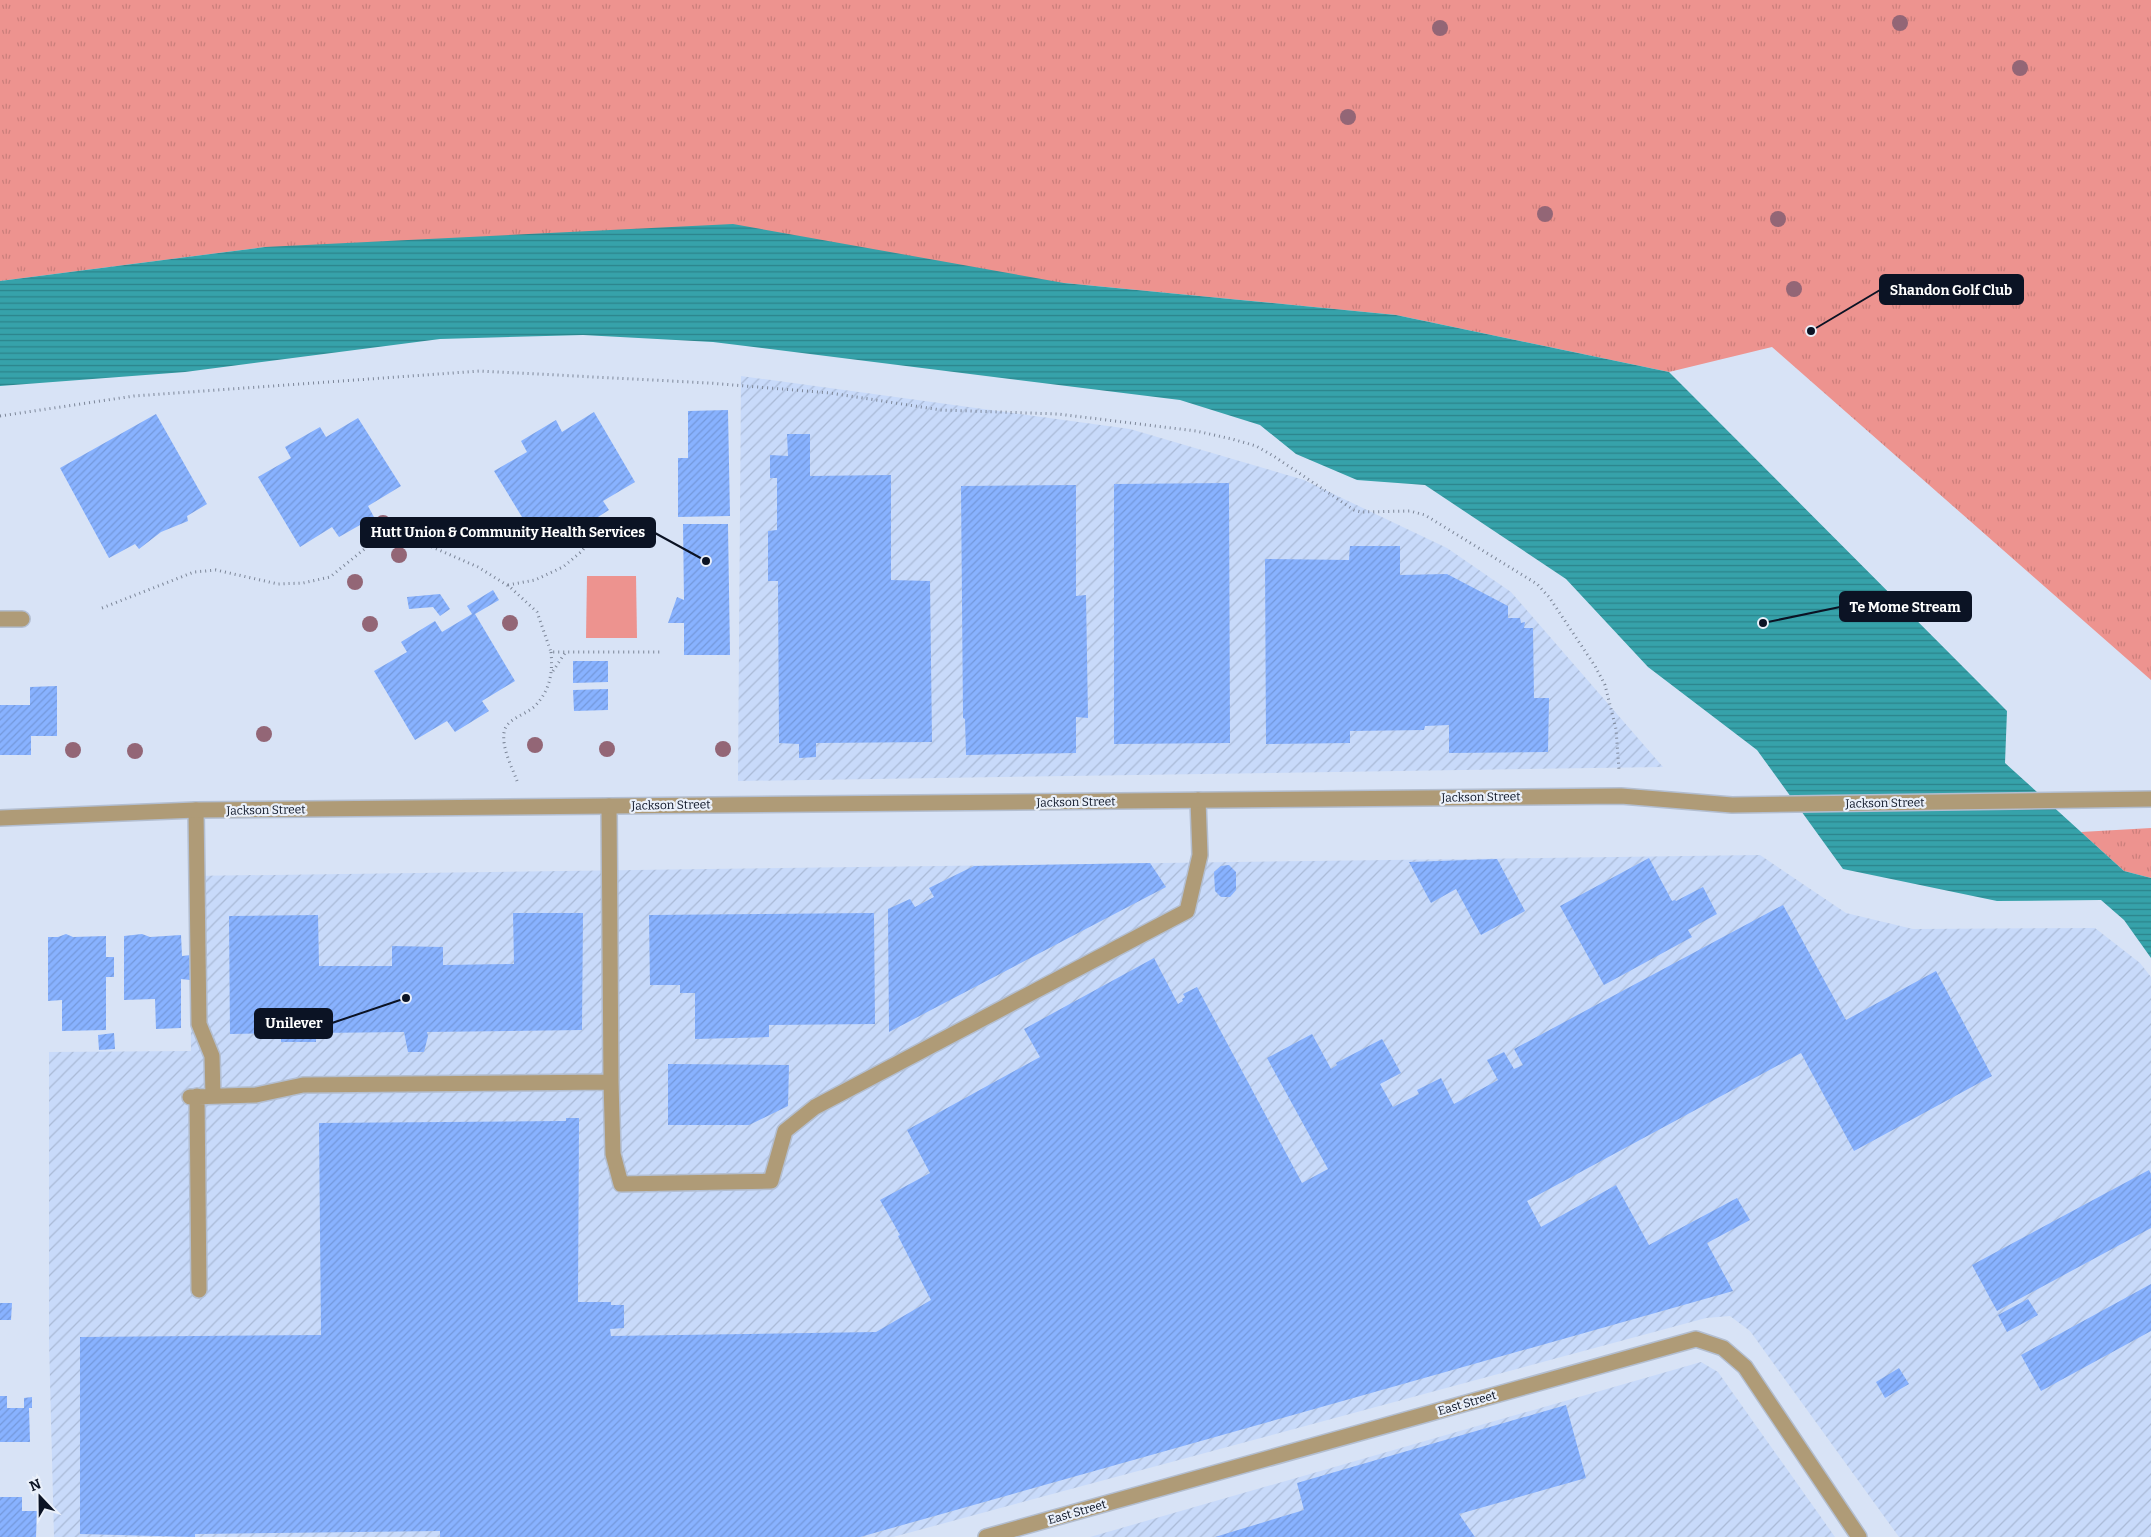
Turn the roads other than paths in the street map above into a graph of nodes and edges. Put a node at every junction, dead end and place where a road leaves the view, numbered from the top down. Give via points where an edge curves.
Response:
1 (0, 619) edge
2 (22, 619) dead end
3 (1198, 800) junction
4 (2151, 800) edge
5 (609, 806) junction
6 (196, 810) junction
7 (0, 818) edge
8 (611, 1082) junction
9 (213, 1096) junction
10 (199, 1290) dead end
11 (986, 1537) edge
12 (1859, 1537) edge

1 - 2 street
3 - 4 street, Jackson Street via 1621,796 1732,806
3 - 5 street, Jackson Street
3 - 8 street via 1200,855 1187,912 816,1107 785,1131 771,1181 621,1184 613,1154
5 - 6 street, Jackson Street
5 - 8 street
6 - 7 street, Jackson Street
6 - 9 street via 199,1024 212,1056
8 - 9 street via 302,1085 256,1095
9 - 10 street via 193,1097
11 - 12 street, East Street via 1696,1339 1723,1348 1745,1366

